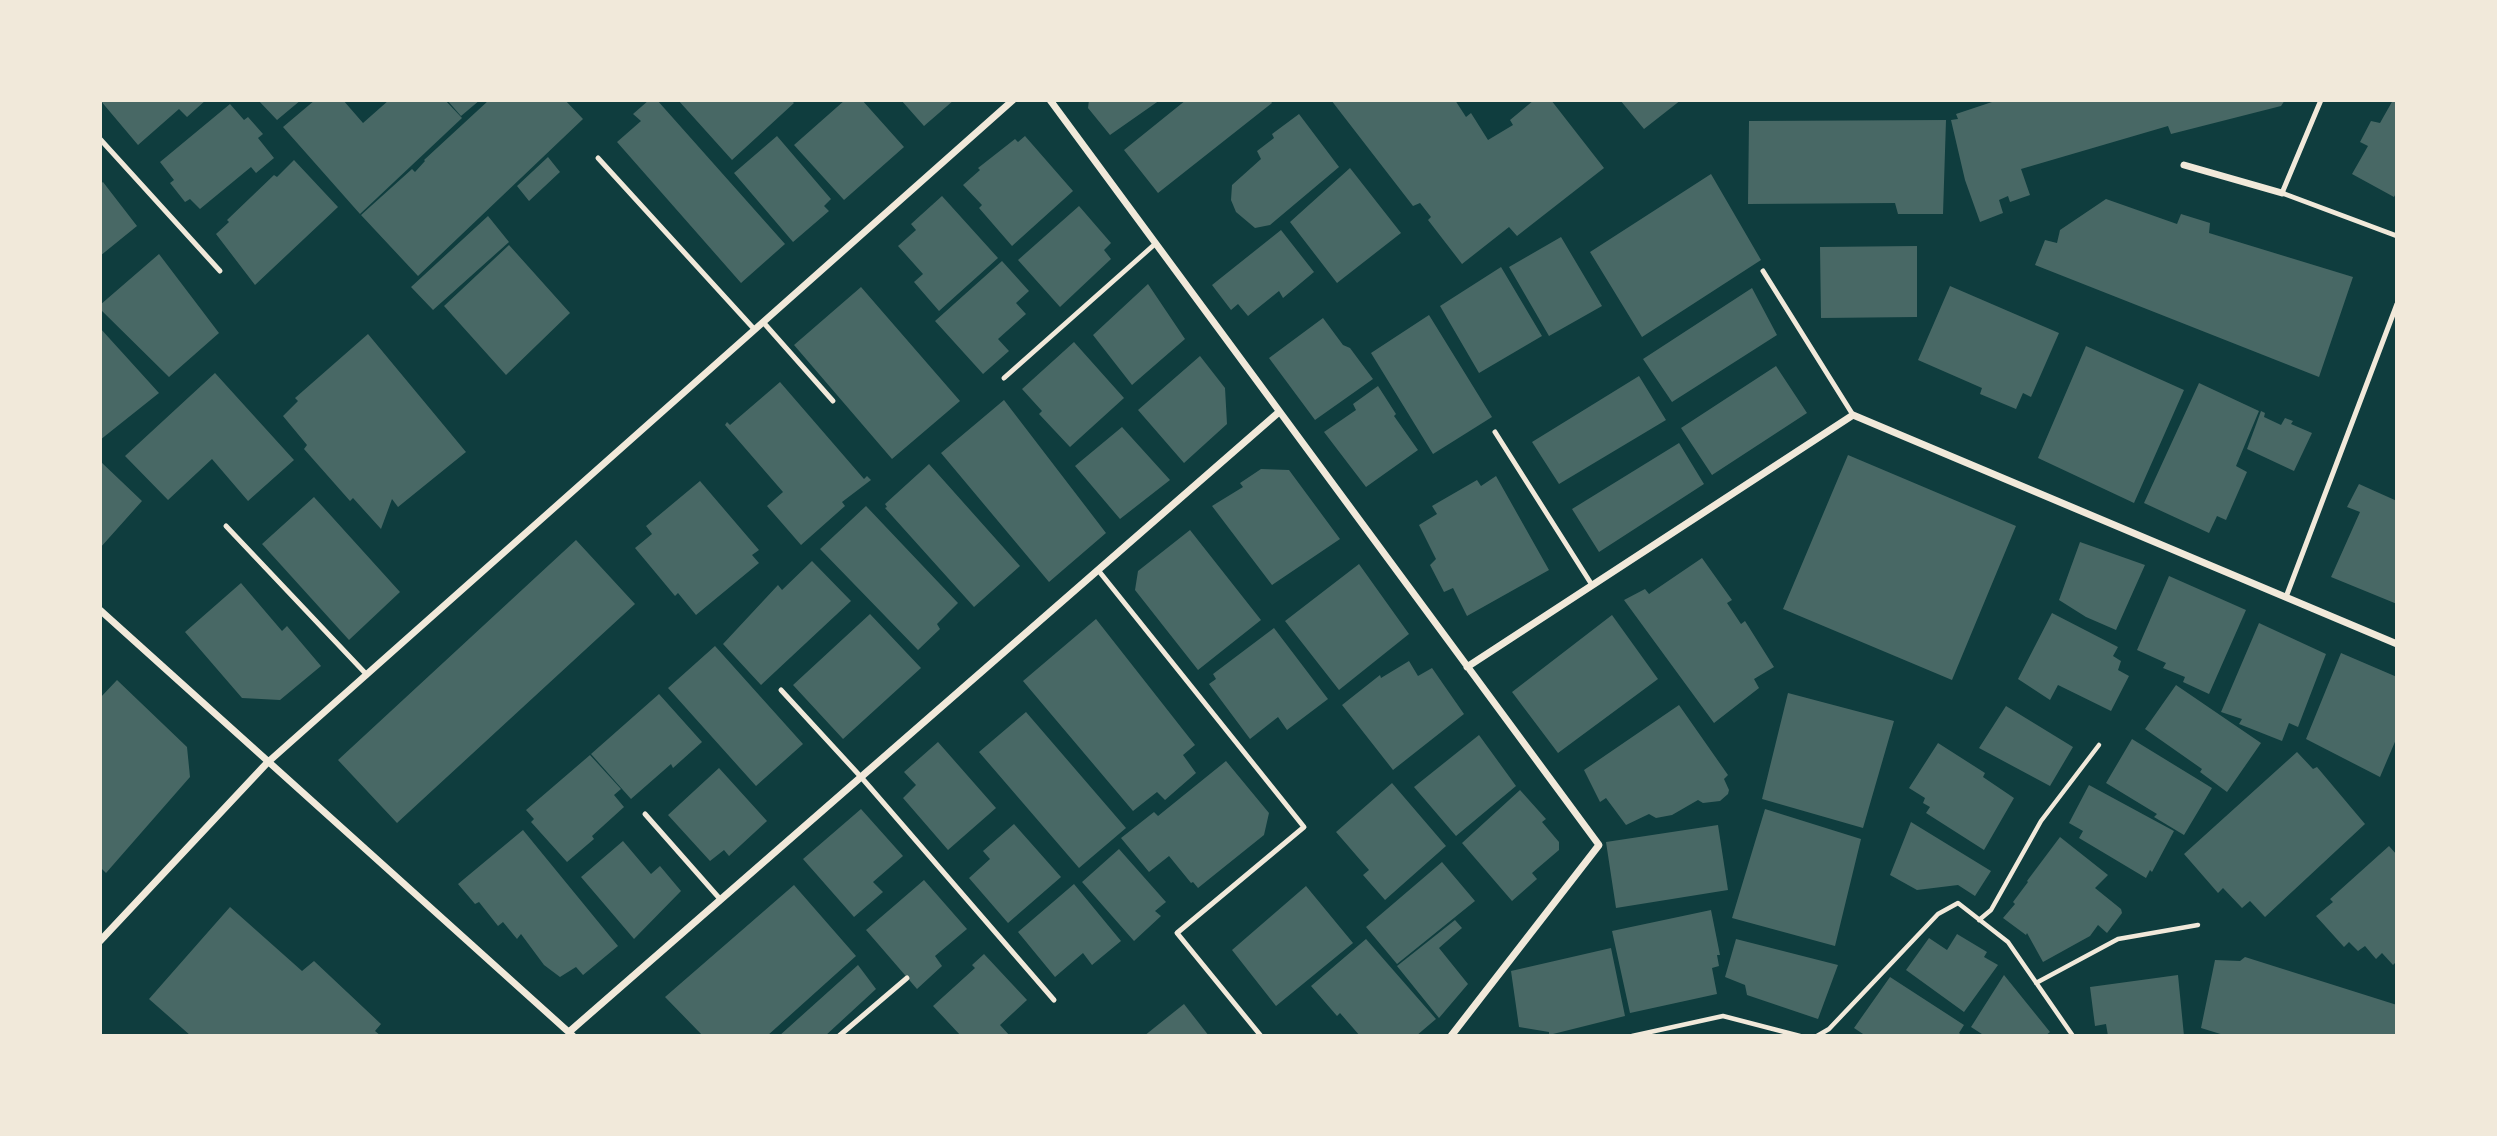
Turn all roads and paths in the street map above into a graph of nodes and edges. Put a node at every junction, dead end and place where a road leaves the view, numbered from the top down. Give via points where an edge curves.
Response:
1 (1013, 100) edge
2 (1050, 100) edge
3 (2321, 100) edge
4 (100, 139) edge
5 (598, 159) dead end
6 (2184, 165) dead end
7 (2282, 192) junction
8 (2397, 236) edge
9 (1155, 244) junction
10 (220, 271) dead end
11 (1763, 271) dead end
12 (2397, 304) edge
13 (763, 322) junction
14 (755, 330) junction
15 (1004, 378) dead end
16 (833, 401) dead end
17 (1279, 412) junction
18 (1853, 415) junction
19 (1495, 432) dead end
20 (226, 526) dead end
21 (1098, 570) junction
22 (1592, 586) junction
23 (2286, 597) junction
24 (100, 610) edge
25 (2397, 644) edge
26 (1467, 667) junction
27 (367, 675) junction
28 (782, 690) dead end
29 (2099, 746) dead end
30 (267, 763) junction
31 (861, 778) junction
32 (645, 814) dead end
33 (720, 899) junction
34 (1979, 920) junction
35 (2198, 925) dead end
36 (100, 941) edge
37 (907, 978) dead end
38 (2036, 983) junction
39 (1054, 1000) dead end
40 (571, 1034) edge
41 (839, 1036) edge
42 (1261, 1036) edge
43 (1451, 1036) edge
44 (1632, 1036) edge
45 (1800, 1036) edge
46 (1817, 1036) edge
47 (2073, 1036) edge

1 - 13 street
2 - 9 street
3 - 7 lane
4 - 10 lane
5 - 14 lane
6 - 7 street
7 - 8 lane
9 - 15 lane
9 - 17 street
11 - 18 lane
12 - 23 lane
13 - 14 street
13 - 16 lane
14 - 27 street
17 - 21 street
17 - 26 street
18 - 22 street
18 - 23 street
19 - 22 lane
20 - 27 lane
21 - 31 street
21 - 42 lane via 1304,827 1177,933
22 - 26 street
23 - 25 street
24 - 30 street
26 - 43 street via 1599,845
27 - 30 street
28 - 31 lane
29 - 34 path via 2041,821 1991,910
30 - 36 street
30 - 40 street
31 - 33 street
31 - 39 lane
32 - 33 lane
33 - 40 street
34 - 38 path via 2008,943
34 - 46 path via 1958,903 1938,914 1829,1029
35 - 38 path via 2118,939
37 - 41 lane
38 - 47 path
44 - 45 path via 1723,1016

